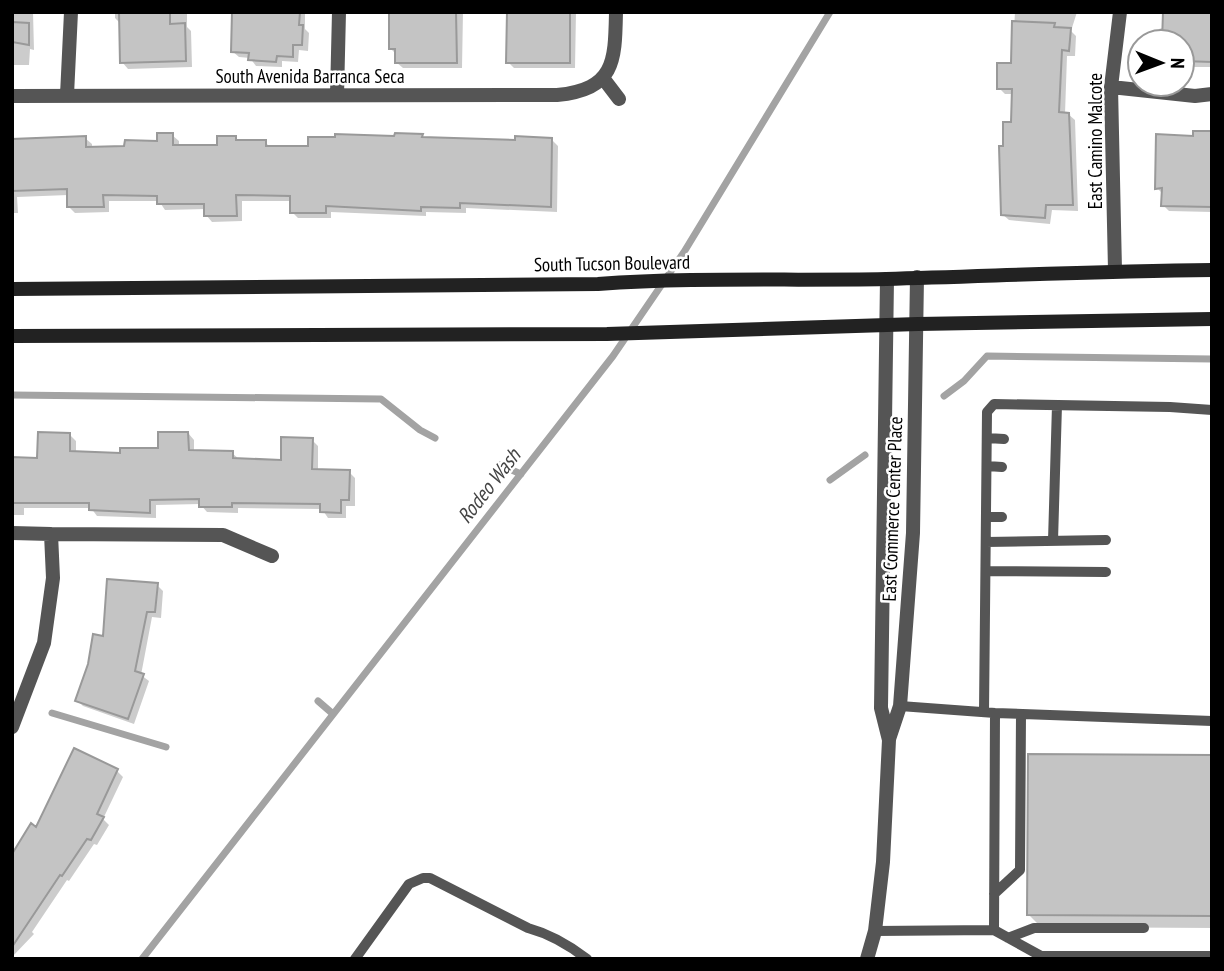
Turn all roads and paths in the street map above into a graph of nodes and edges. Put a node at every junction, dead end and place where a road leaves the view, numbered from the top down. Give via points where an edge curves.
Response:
1 (71, 12) edge
2 (339, 12) edge
3 (616, 12) edge
4 (1120, 12) edge
5 (603, 78) junction
6 (1111, 87) junction
7 (337, 94) junction
8 (1212, 94) edge
9 (68, 95) junction
10 (12, 96) edge
11 (619, 99) dead end
12 (1115, 270) junction
13 (1212, 270) edge
14 (917, 277) junction
15 (887, 278) junction
16 (12, 289) edge
17 (1212, 319) edge
18 (918, 324) junction
19 (887, 326) junction
20 (12, 336) edge
21 (1057, 405) junction
22 (1212, 410) edge
23 (987, 438) junction
24 (1004, 439) dead end
25 (1042, 441) dead end
26 (1056, 442) junction
27 (987, 466) junction
28 (1002, 467) dead end
29 (1042, 469) dead end
30 (1055, 470) junction
31 (986, 517) junction
32 (1002, 517) dead end
33 (1041, 517) dead end
34 (1054, 518) junction
35 (12, 534) edge
36 (51, 534) junction
37 (1106, 540) dead end
38 (1053, 541) junction
39 (986, 542) junction
40 (272, 556) dead end
41 (986, 571) junction
42 (1106, 572) dead end
43 (900, 706) junction
44 (990, 712) junction
45 (1021, 714) junction
46 (1212, 721) edge
47 (12, 727) edge
48 (888, 740) junction
49 (994, 894) junction
50 (1144, 928) dead end
51 (994, 930) junction
52 (875, 931) junction
53 (1008, 938) junction
54 (1212, 956) edge
55 (355, 959) edge
56 (587, 959) edge
57 (867, 959) edge

1 - 9 street
2 - 7 street
3 - 5 street via 614,59
4 - 6 street, East Camino Malcote
5 - 7 street, South Avenida Barranca Seca via 576,93 557,95
5 - 11 street
6 - 8 street
6 - 12 street, East Camino Malcote
7 - 9 street, South Avenida Barranca Seca
9 - 10 street, South Avenida Barranca Seca
12 - 13 main road, South Tucson Boulevard
12 - 14 main road, South Tucson Boulevard
14 - 15 main road, South Tucson Boulevard
14 - 18 street, East Commerce Center Place
15 - 16 main road, South Tucson Boulevard
15 - 19 street, East Commerce Center Place
17 - 18 main road
18 - 19 main road
18 - 43 street, East Commerce Center Place via 913,533
19 - 20 main road via 607,334
19 - 48 street, East Commerce Center Place via 881,708
21 - 22 lane
21 - 23 lane via 994,404 988,412
21 - 26 lane
23 - 24 lane
23 - 27 lane
25 - 26 lane
26 - 30 lane
27 - 28 lane
27 - 31 lane
29 - 30 lane
30 - 34 lane
31 - 32 lane
31 - 39 lane
33 - 34 lane
34 - 38 lane
35 - 36 street
36 - 40 street via 223,534
36 - 47 street via 52,578 44,643
37 - 38 lane
38 - 39 lane
39 - 41 lane
41 - 42 lane
41 - 44 lane
43 - 44 lane
43 - 48 street, East Commerce Center Place
44 - 45 lane
44 - 49 lane
45 - 46 lane
45 - 49 lane via 1020,870
48 - 52 street, East Commerce Center Place
49 - 51 lane
50 - 53 lane via 1034,928
51 - 52 lane
51 - 53 lane
52 - 57 street, East Commerce Center Place
53 - 54 lane via 1041,956
55 - 56 lane via 410,884 423,878 542,932

